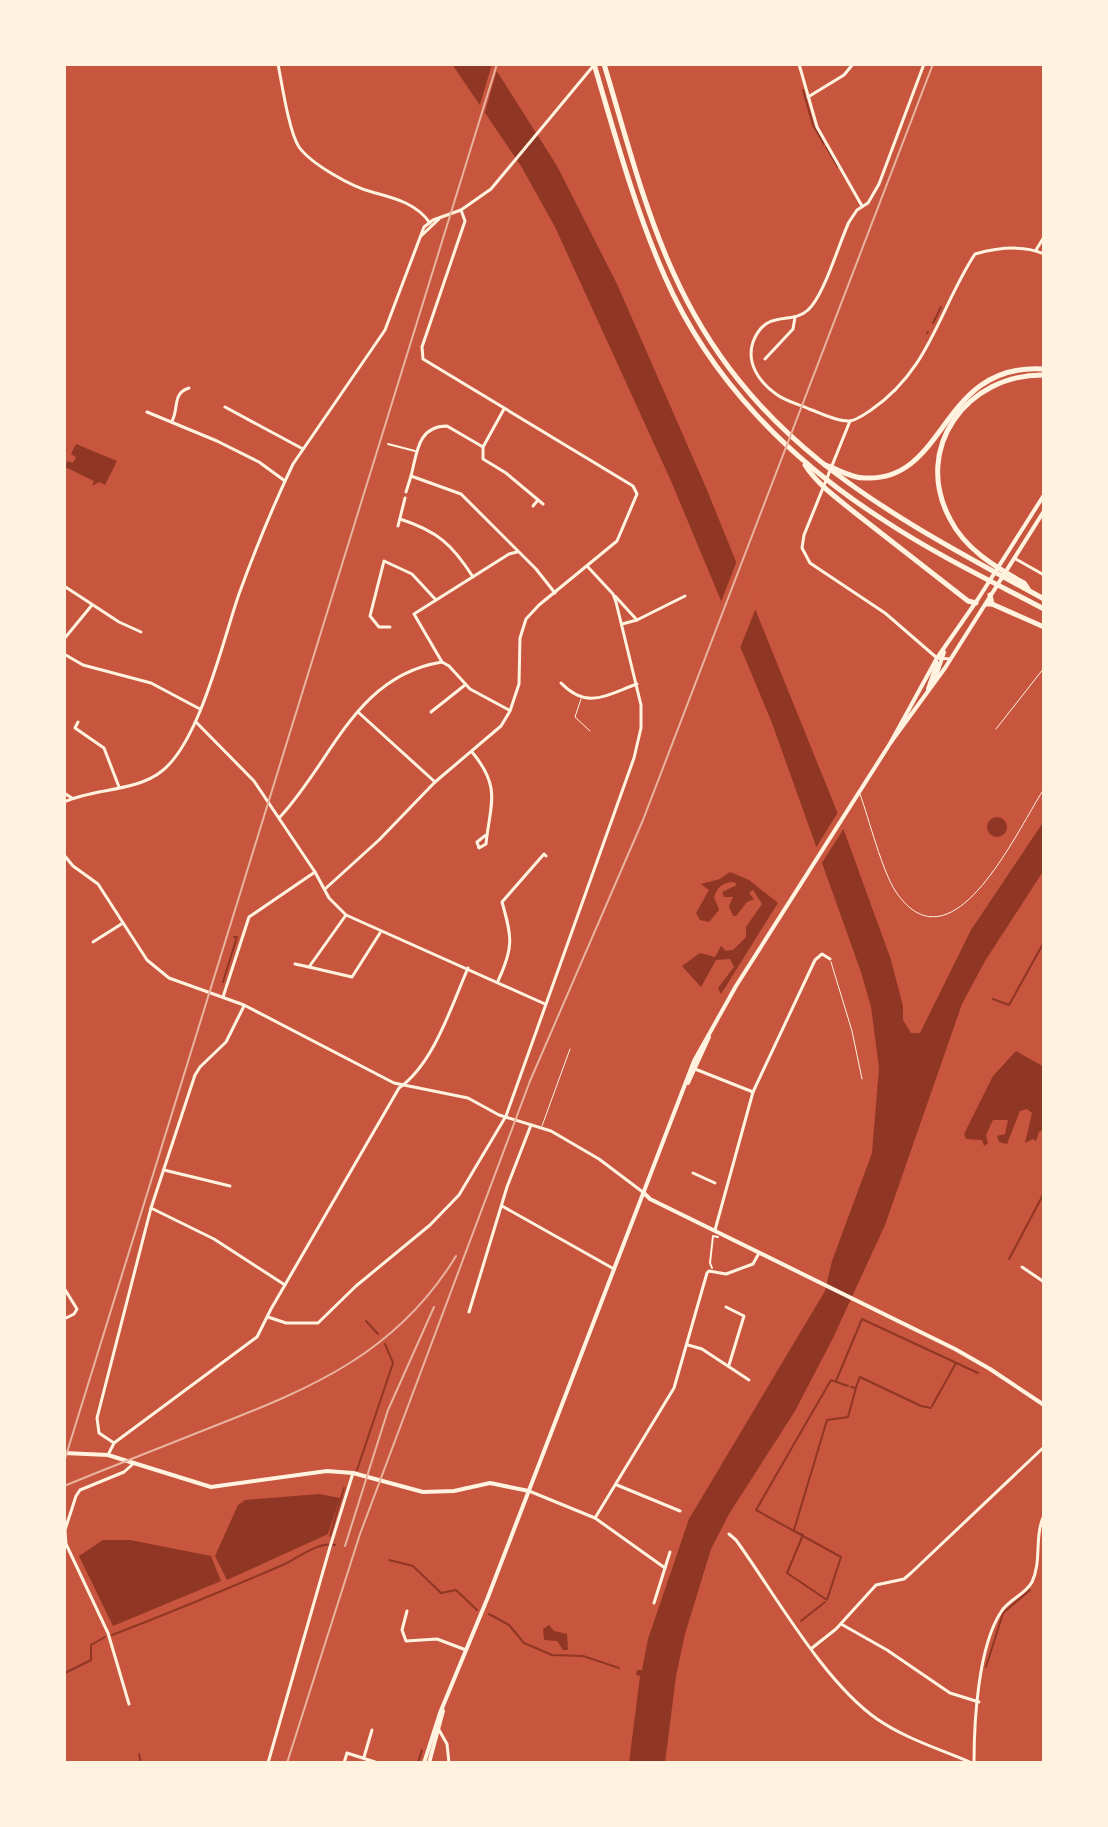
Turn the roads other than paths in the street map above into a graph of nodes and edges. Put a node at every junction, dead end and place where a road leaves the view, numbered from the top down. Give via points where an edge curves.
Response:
1 (278, 64) edge
2 (594, 64) edge
3 (799, 64) edge
4 (853, 64) edge
5 (924, 64) edge
6 (605, 66) edge
7 (808, 97) junction
8 (862, 206) junction
9 (461, 210) junction
10 (430, 223) junction
11 (1044, 237) edge
12 (1036, 250) junction
13 (1044, 254) edge
14 (795, 317) junction
15 (765, 359) dead end
16 (1044, 372) edge
17 (189, 388) dead end
18 (225, 407) dead end
19 (504, 409) junction
20 (147, 412) dead end
21 (172, 421) junction
22 (850, 421) junction
23 (388, 444) dead end
24 (483, 447) junction
25 (303, 449) junction
26 (415, 451) junction
27 (802, 460) junction
28 (411, 476) junction
29 (842, 476) junction
30 (285, 481) junction
31 (406, 492) dead end
32 (1044, 495) edge
33 (405, 498) dead end
34 (538, 500) junction
35 (543, 504) dead end
36 (533, 506) dead end
37 (1044, 511) edge
38 (400, 519) junction
39 (398, 526) dead end
40 (1020, 534) junction
41 (517, 552) junction
42 (1014, 558) junction
43 (587, 566) junction
44 (1044, 575) edge
45 (473, 577) junction
46 (64, 586) edge
47 (1025, 587) junction
48 (555, 593) junction
49 (613, 594) junction
50 (990, 595) junction
51 (685, 596) dead end
52 (1044, 599) edge
53 (436, 600) junction
54 (976, 603) junction
55 (989, 604) junction
56 (92, 605) junction
57 (1044, 609) edge
58 (637, 620) junction
59 (622, 624) junction
60 (390, 627) dead end
61 (1044, 627) edge
62 (141, 632) dead end
63 (64, 639) edge
64 (64, 654) edge
65 (939, 659) junction
66 (950, 659) junction
67 (442, 662) junction
68 (1044, 668) edge
69 (561, 683) dead end
70 (934, 683) junction
71 (637, 684) junction
72 (465, 685) junction
73 (923, 698) junction
74 (581, 699) junction
75 (200, 709) junction
76 (510, 711) junction
77 (358, 712) junction
78 (431, 712) dead end
79 (196, 721) junction
80 (78, 722) dead end
81 (996, 729) dead end
82 (590, 731) dead end
83 (891, 742) junction
84 (472, 752) junction
85 (435, 782) junction
86 (119, 787) junction
87 (1044, 789) edge
88 (859, 791) junction
89 (64, 793) edge
90 (72, 798) junction
91 (64, 802) edge
92 (279, 818) junction
93 (486, 835) dead end
94 (64, 855) edge
95 (546, 856) dead end
96 (315, 872) junction
97 (325, 889) junction
98 (346, 915) junction
99 (123, 923) junction
100 (381, 932) junction
101 (93, 942) dead end
102 (830, 959) joint
103 (295, 964) dead end
104 (309, 967) junction
105 (468, 968) junction
106 (498, 981) junction
107 (223, 997) junction
108 (545, 1004) junction
109 (244, 1005) junction
110 (709, 1036) junction
111 (570, 1049) dead end
112 (695, 1069) junction
113 (862, 1079) dead end
114 (404, 1085) junction
115 (684, 1088) junction
116 (753, 1092) junction
117 (506, 1116) junction
118 (531, 1125) junction
119 (542, 1128) junction
120 (164, 1170) junction
121 (693, 1173) dead end
122 (715, 1183) dead end
123 (230, 1186) dead end
124 (644, 1193) junction
125 (502, 1206) junction
126 (151, 1208) junction
127 (716, 1234) junction
128 (757, 1256) junction
129 (1022, 1267) dead end
130 (712, 1268) dead end
131 (615, 1270) junction
132 (1044, 1282) edge
133 (285, 1285) junction
134 (64, 1288) edge
135 (726, 1307) dead end
136 (469, 1312) dead end
137 (268, 1317) junction
138 (64, 1319) edge
139 (688, 1345) junction
140 (729, 1365) junction
141 (749, 1380) dead end
142 (1044, 1405) edge
143 (114, 1443) junction
144 (1044, 1447) edge
145 (64, 1453) edge
146 (108, 1455) junction
147 (134, 1463) junction
148 (353, 1473) junction
149 (617, 1485) junction
150 (529, 1491) junction
151 (680, 1511) dead end
152 (1044, 1515) edge
153 (595, 1518) junction
154 (729, 1534) dead end
155 (670, 1552) dead end
156 (665, 1568) junction
157 (654, 1603) dead end
158 (407, 1611) dead end
159 (841, 1624) junction
160 (812, 1648) junction
161 (466, 1650) junction
162 (979, 1702) junction
163 (129, 1704) dead end
164 (443, 1709) junction
165 (372, 1730) dead end
166 (439, 1730) junction
167 (435, 1738) junction
168 (445, 1739) junction
169 (363, 1758) junction
170 (268, 1763) edge
171 (344, 1763) edge
172 (378, 1763) edge
173 (427, 1763) edge
174 (449, 1763) edge
175 (973, 1763) edge

1 - 10 street via 302,151 351,185 419,210
2 - 9 street via 504,175
2 - 27 highway via 666,279 716,365 769,430
3 - 7 street
4 - 7 street
5 - 8 street via 879,184
6 - 29 highway via 646,200 690,306 720,355 773,420
7 - 8 street via 819,131
8 - 14 street via 846,229 816,300
9 - 10 street
9 - 19 street via 465,221 421,354
10 - 25 street via 419,238 385,330
11 - 12 street
12 - 13 street
12 - 22 street via 975,254 913,370 881,403
14 - 15 street via 793,329
14 - 22 street via 763,327 753,343 751,358 761,381 797,404
16 - 29 highway via 1018,370 972,391 925,451 901,472
16 - 47 highway via 988,388 964,407 948,429 938,468 950,519 971,547
17 - 21 street via 180,393
18 - 25 street
19 - 24 street
19 - 43 street via 636,490 618,538
20 - 21 street
21 - 30 street via 259,462
22 - 65 street via 804,535 804,555
23 - 26 street
24 - 26 street via 442,426 426,433
24 - 34 street via 483,459
25 - 30 street
26 - 28 street
27 - 54 highway via 834,495
27 - 57 highway via 885,522
28 - 31 street
28 - 41 street via 457,492
29 - 47 highway via 886,510
30 - 75 street
32 - 40 main road
33 - 38 street
34 - 35 street
34 - 36 street
37 - 42 main road
38 - 39 street
38 - 45 street via 434,532 458,553
40 - 50 main road via 988,589
40 - 54 main road
41 - 45 street
41 - 48 street
42 - 44 street
42 - 50 main road
43 - 48 street
43 - 49 street
45 - 53 street
46 - 56 street
47 - 52 highway
48 - 76 street via 523,625 519,684
49 - 58 street
49 - 59 street
50 - 55 highway
51 - 58 street
53 - 60 street via 412,574 384,561 370,616 379,627
53 - 67 street via 414,614
54 - 55 main road
54 - 65 main road
55 - 61 highway
55 - 66 main road
56 - 62 street
56 - 63 street
58 - 59 street
59 - 71 street
64 - 75 street via 83,665 151,683
65 - 66 street
65 - 70 main road
65 - 73 main road
65 - 83 main road
66 - 70 main road
67 - 72 street
67 - 77 street via 391,679
68 - 81 lane
69 - 74 street
70 - 73 main road
71 - 74 street
71 - 108 street via 641,728 634,758
72 - 76 street
72 - 78 street
73 - 83 main road
74 - 82 lane via 575,717
75 - 79 street
76 - 84 street via 497,731
77 - 85 street
77 - 92 street
79 - 86 street via 162,771
79 - 92 street via 254,781
80 - 86 street via 75,728 104,748
83 - 88 main road
84 - 85 street
84 - 93 street via 490,781
85 - 97 street
86 - 90 street
87 - 88 lane via 976,893 957,910 934,916 911,907 895,890
88 - 110 main road
89 - 90 street
90 - 91 street
92 - 96 street
94 - 99 street via 98,884
95 - 106 street via 503,900 510,952
96 - 97 street
96 - 107 street via 249,917
97 - 98 street
98 - 100 street
98 - 104 street
99 - 101 street
99 - 107 street via 147,960 169,978
100 - 104 street via 352,977
100 - 105 street
102 - 113 lane
102 - 116 street via 822,954 815,960
103 - 104 street
105 - 106 street
105 - 114 street via 437,1039
106 - 108 street
107 - 109 street
108 - 117 street
109 - 114 street
109 - 120 street via 226,1042 195,1075
110 - 112 main road
110 - 115 main road
111 - 119 lane
112 - 115 main road
112 - 116 street
114 - 117 street via 468,1098
114 - 133 street
115 - 124 main road
116 - 127 street via 724,1187
117 - 118 street
117 - 137 street via 459,1195 321,1321 286,1323
118 - 119 street
118 - 125 street
119 - 124 street via 599,1159
120 - 123 street
120 - 126 street
121 - 122 street
124 - 127 main road
124 - 131 main road
125 - 131 street
125 - 136 street
126 - 133 street via 214,1239
126 - 143 street via 97,1418 99,1433
127 - 128 main road
127 - 130 street
128 - 139 street via 753,1264 733,1273 707,1273
128 - 142 main road via 973,1359
129 - 132 street
131 - 150 main road
133 - 137 street
134 - 138 street via 77,1309
135 - 140 street via 744,1316
137 - 143 street via 257,1337
139 - 140 street
139 - 149 street via 666,1406
140 - 141 street
143 - 146 street
144 - 159 street via 911,1573 876,1585
145 - 146 main road
146 - 147 main road
147 - 148 main road via 211,1487 308,1471
147 - 163 street via 80,1490 65,1538 107,1629
148 - 150 main road via 423,1492 490,1483
148 - 170 street
149 - 151 street
149 - 153 street
150 - 153 street
150 - 161 main road
152 - 162 street via 1035,1574 1000,1613 986,1653
153 - 156 street
154 - 160 street
155 - 156 street
156 - 157 street
158 - 161 street via 402,1630 406,1641 440,1640
159 - 160 street
159 - 162 street via 950,1693
160 - 175 street via 839,1684 876,1718
161 - 164 main road
162 - 175 street
164 - 166 main road
164 - 167 main road
165 - 169 street
166 - 167 main road
166 - 168 street
167 - 168 street
167 - 173 main road
168 - 174 street
169 - 171 street via 347,1753
169 - 172 street

